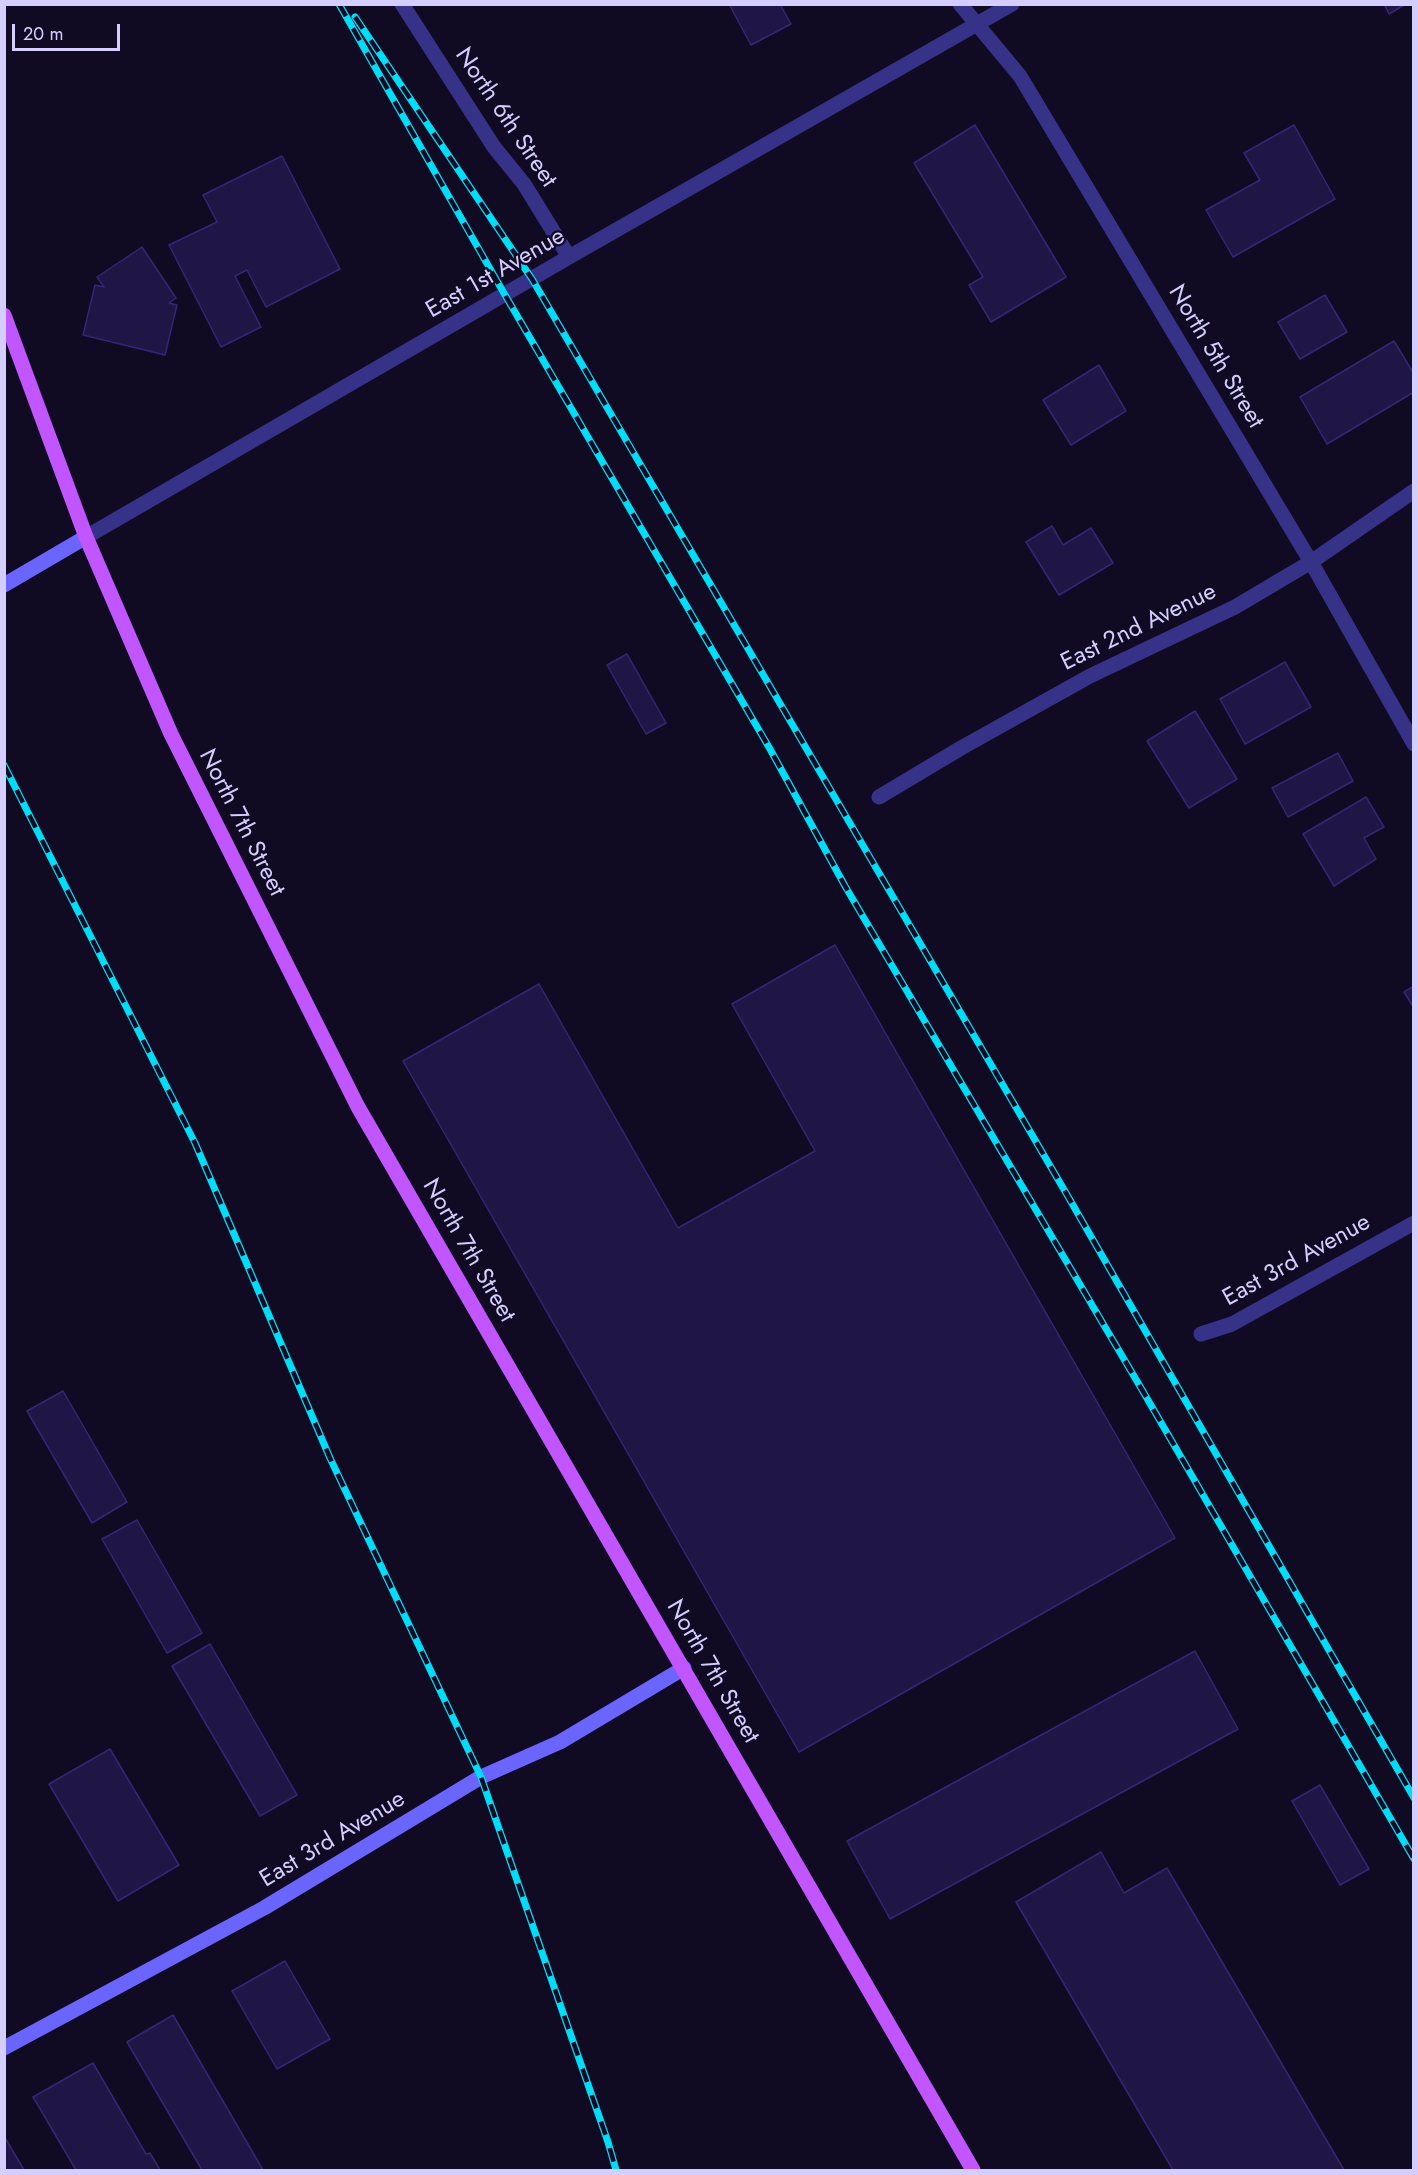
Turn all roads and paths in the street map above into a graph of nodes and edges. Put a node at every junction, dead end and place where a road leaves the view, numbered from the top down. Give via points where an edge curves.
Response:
1 (402, 4) edge
2 (960, 4) edge
3 (1012, 4) edge
4 (976, 25) junction
5 (569, 257) junction
6 (4, 315) edge
7 (1413, 491) edge
8 (86, 537) junction
9 (1311, 562) junction
10 (4, 585) edge
11 (1413, 744) edge
12 (879, 797) dead end
13 (1413, 1223) edge
14 (1201, 1334) dead end
15 (684, 1668) junction
16 (4, 2048) edge
17 (973, 2170) edge

1 - 5 street, North 6th Street
2 - 4 street, North 5th Street
3 - 4 street, East 1st Avenue
4 - 5 street, East 1st Avenue
4 - 9 street, North 5th Street via 1020,76
5 - 8 street, East 1st Avenue
6 - 8 main road, North 7th Street
7 - 9 street, East 2nd Avenue
8 - 10 main road, East 1st Avenue
8 - 15 main road, North 7th Street via 171,734 358,1107
9 - 11 street, North 5th Street
9 - 12 street, East 2nd Avenue via 1235,607 1090,676
13 - 14 street, East 3rd Avenue via 1232,1324
15 - 16 main road, East 3rd Avenue via 560,1742 481,1777 264,1908
15 - 17 main road, North 7th Street

